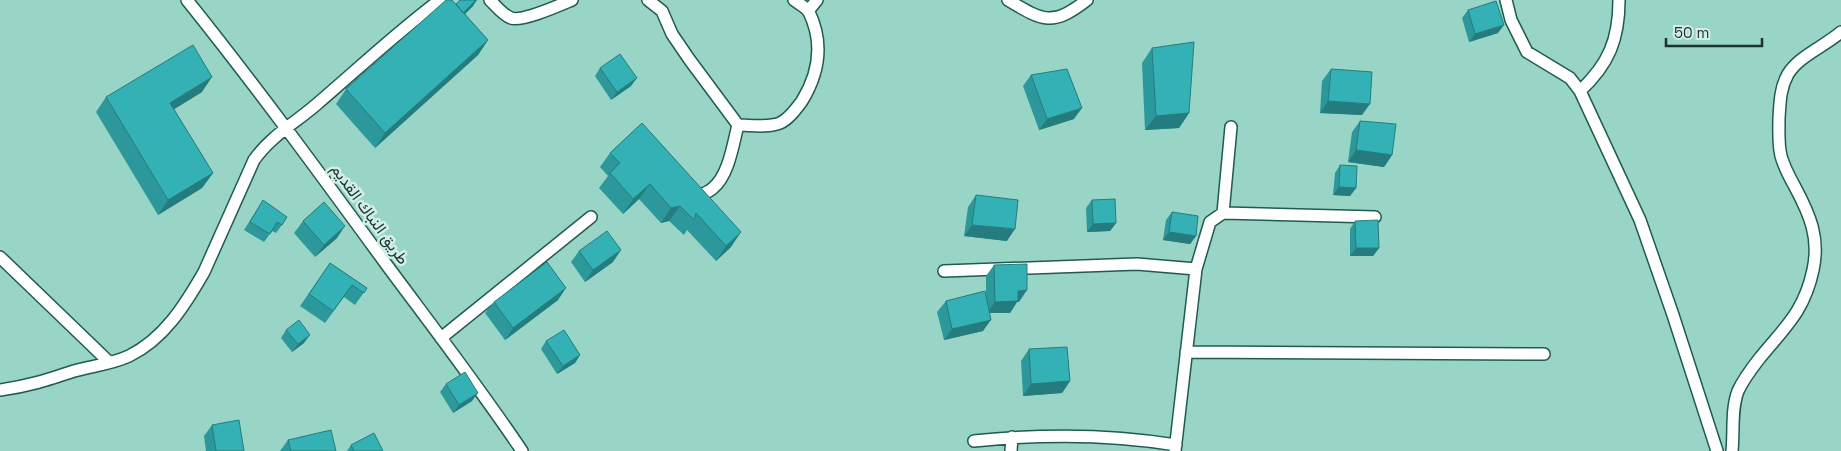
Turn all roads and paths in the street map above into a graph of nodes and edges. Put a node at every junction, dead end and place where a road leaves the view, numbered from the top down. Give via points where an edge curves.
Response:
1 (187, 0) edge
2 (440, 0) edge
3 (490, 0) edge
4 (572, 0) edge
5 (648, 0) edge
6 (794, 0) edge
7 (816, 0) edge
8 (1008, 0) edge
9 (1087, 0) edge
10 (1506, 0) edge
11 (1619, 0) edge
12 (808, 11) junction
13 (1841, 32) edge
14 (1580, 91) junction
15 (738, 125) junction
16 (1231, 126) dead end
17 (285, 128) junction
18 (698, 196) edge
19 (1223, 214) junction
20 (590, 217) dead end
21 (1375, 217) dead end
22 (0, 257) edge
23 (1196, 269) junction
24 (944, 271) dead end
25 (441, 338) junction
26 (1186, 352) junction
27 (1544, 354) dead end
28 (109, 362) junction
29 (0, 390) edge
30 (1012, 437) junction
31 (974, 441) dead end
32 (1176, 448) edge
33 (522, 451) edge
34 (1011, 451) edge
35 (1717, 451) edge
36 (1732, 451) edge

1 - 17 street, طريق النباك القديم
2 - 17 street
3 - 4 street via 513,19
5 - 15 street via 662,11 672,34
6 - 12 street
7 - 12 street
8 - 9 street via 1042,18 1054,19 1071,13
10 - 14 street via 1527,52 1570,78
11 - 14 street via 1619,22 1612,52 1595,78
12 - 15 street via 816,34 818,56 810,88 788,118 778,124
13 - 36 street via 1801,60 1789,73 1783,87 1778,137 1781,157 1811,219 1816,255 1806,296 1799,310 1752,368 1738,391
14 - 35 street via 1640,220
15 - 18 street via 730,160 721,176 714,188
16 - 19 street
17 - 25 street, طريق النباك القديم
17 - 28 street via 264,146 254,160 204,272 165,330 128,357
19 - 21 street
19 - 23 street via 1210,222
20 - 25 street
22 - 28 street
23 - 24 street via 1137,264
23 - 26 street
25 - 33 street, طريق النباك القديم
26 - 27 street
26 - 32 street
28 - 29 street via 29,386
30 - 31 street
30 - 32 street via 1137,438
30 - 34 street

